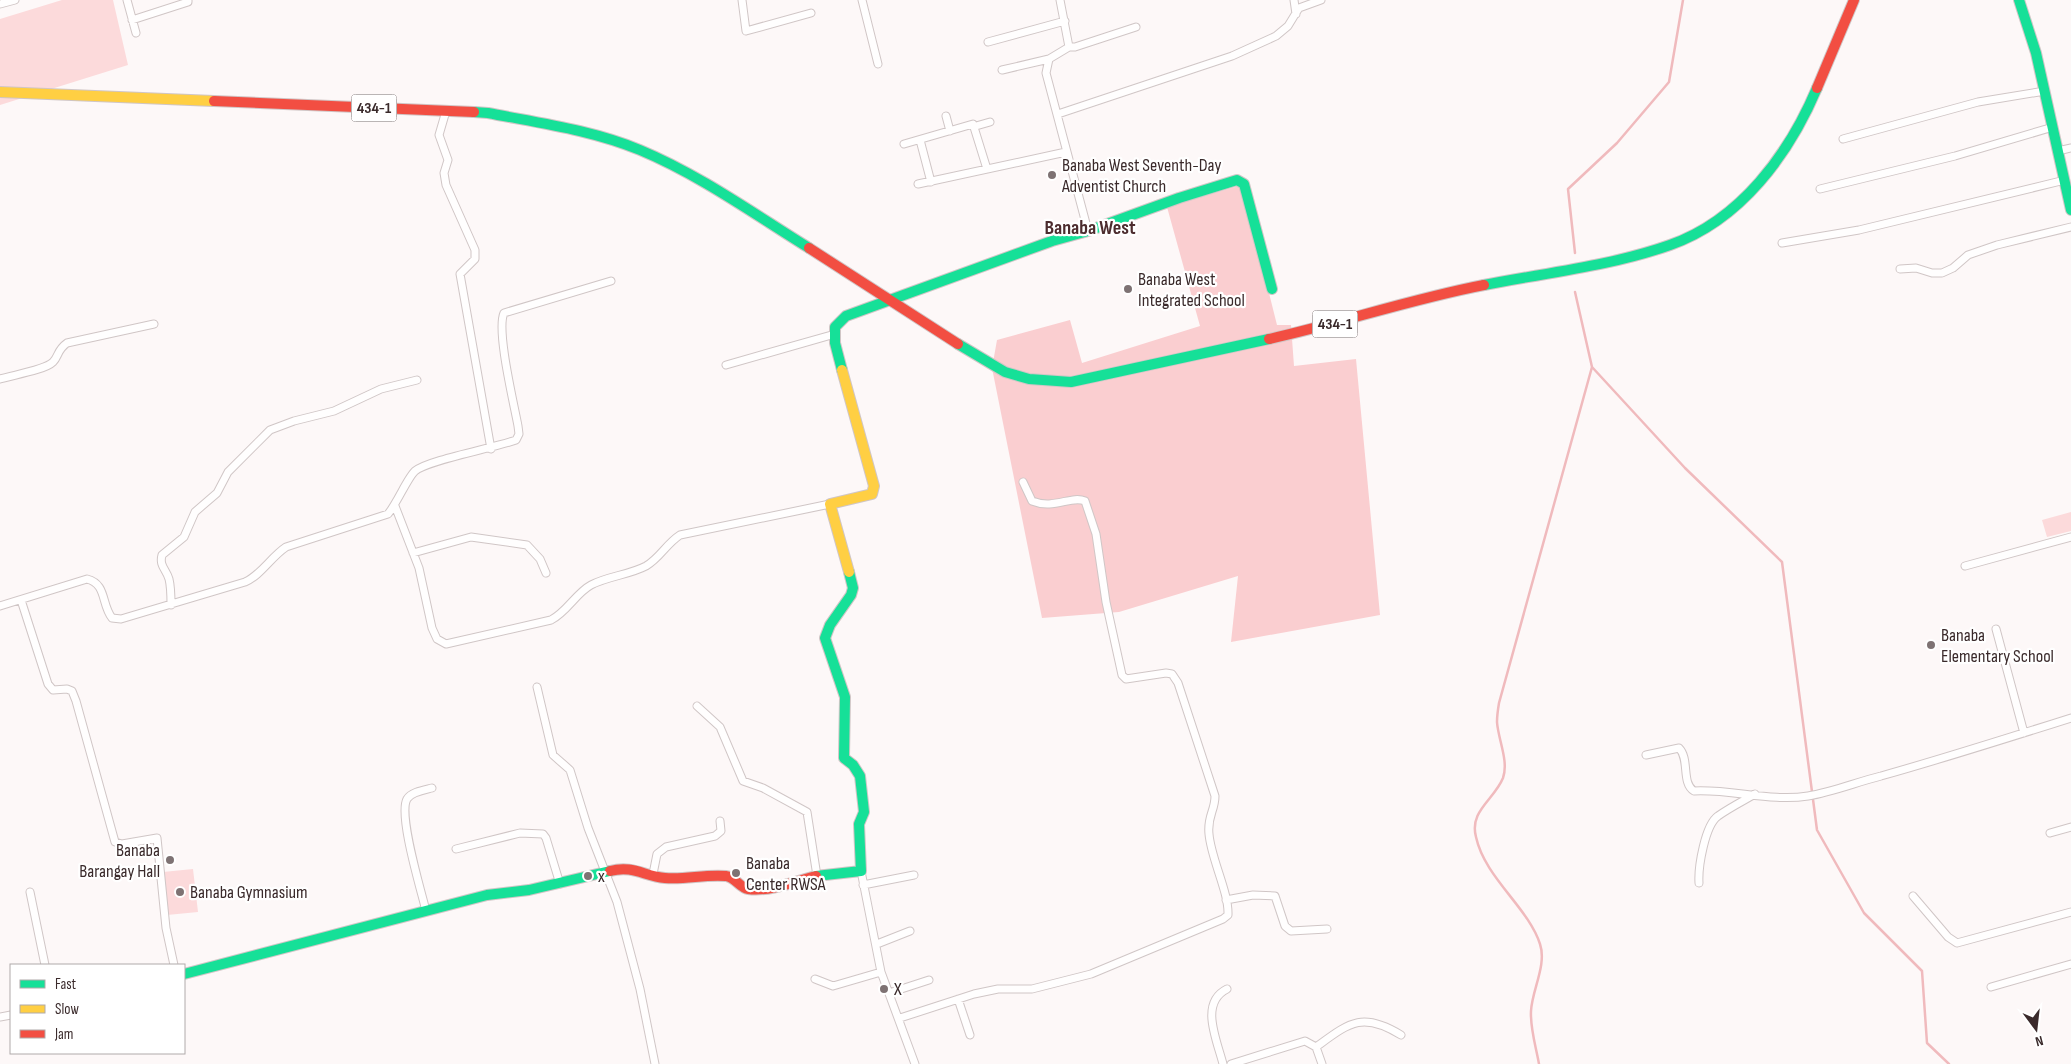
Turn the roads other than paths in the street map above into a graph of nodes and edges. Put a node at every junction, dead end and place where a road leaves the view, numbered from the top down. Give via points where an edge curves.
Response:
1 (15, 0) edge
2 (127, 0) edge
3 (188, 0) edge
4 (742, 0) edge
5 (862, 0) edge
6 (1060, 0) edge
7 (1294, 0) edge
8 (1321, 0) edge
9 (1854, 0) edge
10 (2019, 0) edge
11 (0, 4) edge
12 (811, 12) dead end
13 (1296, 15) junction
14 (132, 20) junction
15 (1065, 21) junction
16 (1136, 26) dead end
17 (136, 33) dead end
18 (988, 42) dead end
19 (1069, 47) junction
20 (1049, 59) junction
21 (878, 64) dead end
22 (1002, 70) dead end
23 (2045, 91) junction
24 (0, 92) edge
25 (446, 111) junction
26 (1058, 114) junction
27 (946, 116) dead end
28 (990, 122) dead end
29 (976, 126) junction
30 (2054, 127) junction
31 (950, 131) junction
32 (1842, 139) dead end
33 (920, 140) junction
34 (904, 144) dead end
35 (2071, 148) edge
36 (2058, 151) junction
37 (1066, 152) junction
38 (987, 169) junction
39 (2065, 180) junction
40 (931, 182) junction
41 (918, 184) dead end
42 (1820, 188) dead end
43 (2071, 210) edge
44 (2071, 227) edge
45 (1088, 231) junction
46 (1782, 242) dead end
47 (1900, 269) dead end
48 (611, 282) dead end
49 (1272, 289) dead end
50 (890, 299) junction
51 (154, 324) dead end
52 (835, 334) junction
53 (726, 365) dead end
54 (0, 379) edge
55 (417, 380) dead end
56 (491, 449) junction
57 (1022, 482) dead end
58 (830, 504) junction
59 (395, 506) junction
60 (2071, 537) edge
61 (413, 553) junction
62 (1965, 566) dead end
63 (546, 572) dead end
64 (21, 600) junction
65 (171, 604) junction
66 (0, 606) edge
67 (1996, 629) dead end
68 (537, 687) dead end
69 (697, 706) dead end
70 (2071, 718) edge
71 (2024, 733) junction
72 (1646, 755) dead end
73 (432, 788) dead end
74 (1755, 793) junction
75 (720, 821) dead end
76 (2071, 827) edge
77 (2050, 833) dead end
78 (456, 849) dead end
79 (861, 871) junction
80 (605, 873) junction
81 (653, 874) junction
82 (914, 875) dead end
83 (817, 876) junction
84 (1698, 882) dead end
85 (560, 884) junction
86 (863, 885) junction
87 (30, 892) dead end
88 (1914, 896) dead end
89 (1226, 900) junction
90 (426, 911) junction
91 (2071, 912) edge
92 (1327, 928) dead end
93 (910, 931) dead end
94 (877, 944) junction
95 (45, 964) edge
96 (174, 964) edge
97 (2071, 964) edge
98 (881, 972) junction
99 (185, 974) edge
100 (815, 979) dead end
101 (929, 980) dead end
102 (1991, 987) dead end
103 (1227, 989) dead end
104 (890, 993) junction
105 (958, 999) junction
106 (900, 1018) junction
107 (970, 1034) dead end
108 (1400, 1035) dead end
109 (1316, 1047) junction
110 (655, 1064) edge
111 (916, 1064) edge
112 (1223, 1064) edge
113 (1231, 1064) edge
114 (1322, 1064) edge

1 - 11 street
2 - 14 street
3 - 14 street
4 - 12 street via 746,31
5 - 21 street
6 - 15 street
7 - 13 street
8 - 13 street via 1300,8
9 - 50 street, 434-1 via 1808,111 1782,155 1746,198 1697,233 1671,245 1629,257 1434,295 1336,324 1071,382 1029,379 995,368
10 - 23 street
13 - 26 street via 1276,36 1232,56
14 - 17 street
15 - 18 street
15 - 19 street
16 - 19 street via 1075,48
19 - 20 street
20 - 22 street
20 - 26 street via 1046,73
23 - 30 street
23 - 32 street via 1978,102
24 - 25 street, 434-1
25 - 50 street, 434-1 via 488,113 583,131 640,150 703,182
25 - 56 street via 439,135 448,160 444,173 446,185 475,250 474,259 460,274
26 - 37 street
27 - 31 street
28 - 29 street
29 - 31 street via 973,124
29 - 38 street
30 - 36 street
30 - 42 street via 1954,156
31 - 33 street
33 - 34 street
33 - 40 street
35 - 36 street
36 - 39 street
37 - 38 street
37 - 45 street
38 - 40 street
39 - 43 street
39 - 46 street via 1859,230
40 - 41 street
44 - 47 street via 1975,252 1942,273 1916,268
45 - 49 street via 1179,198 1242,181
45 - 50 street
48 - 56 street via 504,313 503,340 519,434 516,440
50 - 52 street via 846,316 835,326
51 - 54 street via 67,343 58,349 54,361 46,366
52 - 53 street
52 - 58 street via 874,486 872,494
55 - 65 street via 381,389 334,411 270,430 228,472 218,493 196,512 184,537 162,555 161,565 171,587
56 - 59 street via 427,465 414,472
57 - 89 street via 1032,501 1040,504 1050,506 1085,501 1096,534 1106,602 1126,680 1166,673 1172,674 1178,683 1215,796 1215,804 1208,817 1208,833
58 - 61 street via 680,535 670,541 656,560 590,586 562,615 458,643 446,644 437,639
58 - 79 street via 852,598 826,631 825,638 845,696 844,758 860,776 864,812 859,824
59 - 61 street
59 - 65 street via 379,518 286,547 272,557 253,579
60 - 62 street
61 - 63 street via 471,537 527,545 540,559
64 - 65 street via 88,579 100,586 108,614 115,620
64 - 66 street
64 - 96 street via 48,684 53,690 72,692 76,702 115,842 122,844 157,838 166,928
67 - 71 street
68 - 80 street via 553,755 570,770
69 - 83 street via 720,727 743,781 806,812
70 - 71 street
71 - 74 street via 1809,796 1786,798
72 - 74 street via 1678,748 1684,756 1688,783 1694,791
73 - 90 street via 409,796 404,820
74 - 84 street via 1714,821 1700,860
75 - 81 street via 721,831 715,836 666,847 657,854
76 - 77 street
78 - 85 street via 520,833 543,834
79 - 83 street
79 - 86 street
80 - 81 street via 620,868
80 - 85 street
80 - 110 street via 624,923
81 - 83 street via 679,879 698,875 729,876 747,889 767,888
82 - 86 street
85 - 90 street via 487,894
86 - 94 street
87 - 95 street
88 - 91 street via 1948,937 1957,943
89 - 92 street via 1253,895 1275,896 1285,926 1291,931
89 - 105 street via 1228,915 1222,919 1091,974 1032,989 998,989
90 - 99 street
93 - 94 street
94 - 98 street
97 - 102 street
98 - 100 street via 833,986
98 - 104 street
101 - 104 street
103 - 112 street via 1214,999 1211,1010
104 - 106 street
105 - 106 street
105 - 107 street
106 - 111 street
108 - 109 street via 1382,1024 1363,1022 1340,1030
109 - 113 street via 1310,1042 1300,1042
109 - 114 street

